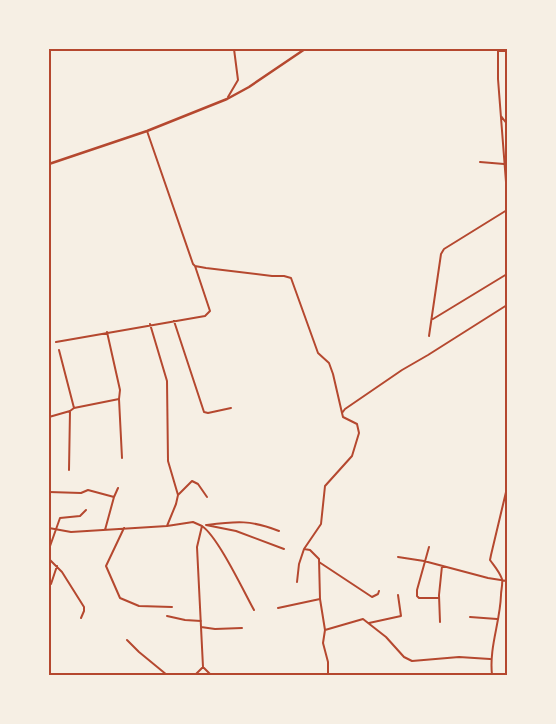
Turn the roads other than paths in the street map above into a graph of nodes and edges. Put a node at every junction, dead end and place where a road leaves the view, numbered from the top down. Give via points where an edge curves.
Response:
1 (234, 49) edge
2 (305, 49) edge
3 (498, 50) edge
4 (507, 51) edge
5 (227, 99) junction
6 (501, 116) junction
7 (507, 124) edge
8 (147, 131) junction
9 (480, 162) dead end
10 (49, 164) edge
11 (504, 164) junction
12 (507, 194) edge
13 (507, 210) edge
14 (195, 266) junction
15 (507, 274) edge
16 (507, 305) edge
17 (433, 319) junction
18 (174, 321) junction
19 (150, 324) junction
20 (107, 332) junction
21 (429, 336) dead end
22 (56, 342) dead end
23 (59, 350) dead end
24 (119, 399) junction
25 (74, 408) junction
26 (231, 408) dead end
27 (70, 411) junction
28 (342, 413) junction
29 (49, 417) edge
30 (122, 458) dead end
31 (69, 470) dead end
32 (118, 488) dead end
33 (507, 491) edge
34 (49, 492) edge
35 (178, 494) junction
36 (114, 497) junction
37 (208, 497) dead end
38 (86, 510) dead end
39 (206, 525) junction
40 (167, 526) junction
41 (202, 526) junction
42 (49, 528) edge
43 (124, 528) junction
44 (56, 529) junction
45 (105, 530) junction
46 (279, 531) dead end
47 (429, 547) dead end
48 (49, 549) edge
49 (284, 549) dead end
50 (304, 549) junction
51 (398, 557) dead end
52 (49, 558) edge
53 (424, 561) junction
54 (319, 562) junction
55 (57, 566) junction
56 (442, 566) junction
57 (502, 581) junction
58 (507, 581) edge
59 (297, 582) dead end
60 (51, 584) dead end
61 (379, 591) dead end
62 (398, 595) dead end
63 (320, 598) junction
64 (439, 598) junction
65 (172, 607) dead end
66 (278, 608) dead end
67 (254, 610) dead end
68 (167, 616) dead end
69 (470, 617) dead end
70 (81, 618) dead end
71 (498, 619) junction
72 (201, 621) junction
73 (369, 622) junction
74 (440, 622) dead end
75 (201, 627) junction
76 (242, 628) dead end
77 (324, 630) junction
78 (127, 640) dead end
79 (490, 659) junction
80 (203, 667) junction
81 (167, 675) edge
82 (195, 675) edge
83 (211, 675) edge
84 (328, 675) edge
85 (492, 675) edge

1 - 5 street via 238,80
2 - 5 main road
3 - 4 street
3 - 6 street
5 - 8 main road
6 - 7 street
6 - 11 street
8 - 10 main road
8 - 14 street
9 - 11 street
11 - 12 street
13 - 17 street via 444,249
14 - 18 street via 210,311 204,316
14 - 28 street via 291,278 318,354 329,363
15 - 17 street
16 - 28 street via 402,370
17 - 21 street
18 - 19 street
18 - 26 street via 204,412 208,414
19 - 20 street
19 - 35 street via 167,381 168,461
20 - 22 street
20 - 24 street via 120,390
23 - 25 street
24 - 25 street
24 - 30 street
25 - 27 street
27 - 29 street
27 - 31 street
28 - 50 street via 343,417 357,424 359,433 352,456 325,486 321,524
32 - 36 street
33 - 57 street via 490,560 497,567
34 - 36 street via 81,493 88,490
35 - 37 street via 192,481
35 - 40 street
36 - 45 street
38 - 44 street via 80,516 61,517
39 - 41 street
39 - 46 street via 238,521
39 - 49 street via 236,531
40 - 41 street via 193,522
40 - 43 street
41 - 67 street via 227,561
41 - 72 street via 197,547
42 - 44 street
43 - 45 street
43 - 65 street via 106,566 120,598 139,606
44 - 45 street via 71,532
44 - 48 street
47 - 53 street
50 - 54 street via 313,552
50 - 59 street
51 - 53 street
52 - 55 street
53 - 56 street
53 - 64 street via 418,597
54 - 61 street via 372,597
54 - 63 street
55 - 60 street
55 - 70 street via 84,607
56 - 57 street
56 - 64 street
57 - 58 street
57 - 71 street
62 - 73 street via 402,616
63 - 66 street
63 - 77 street
64 - 74 street
68 - 72 street
69 - 71 street
71 - 79 street
72 - 75 street
73 - 77 street via 359,619
73 - 79 street via 412,662 459,657
75 - 76 street
75 - 80 street
77 - 84 street
78 - 81 street
79 - 85 street
80 - 82 street
80 - 83 street

